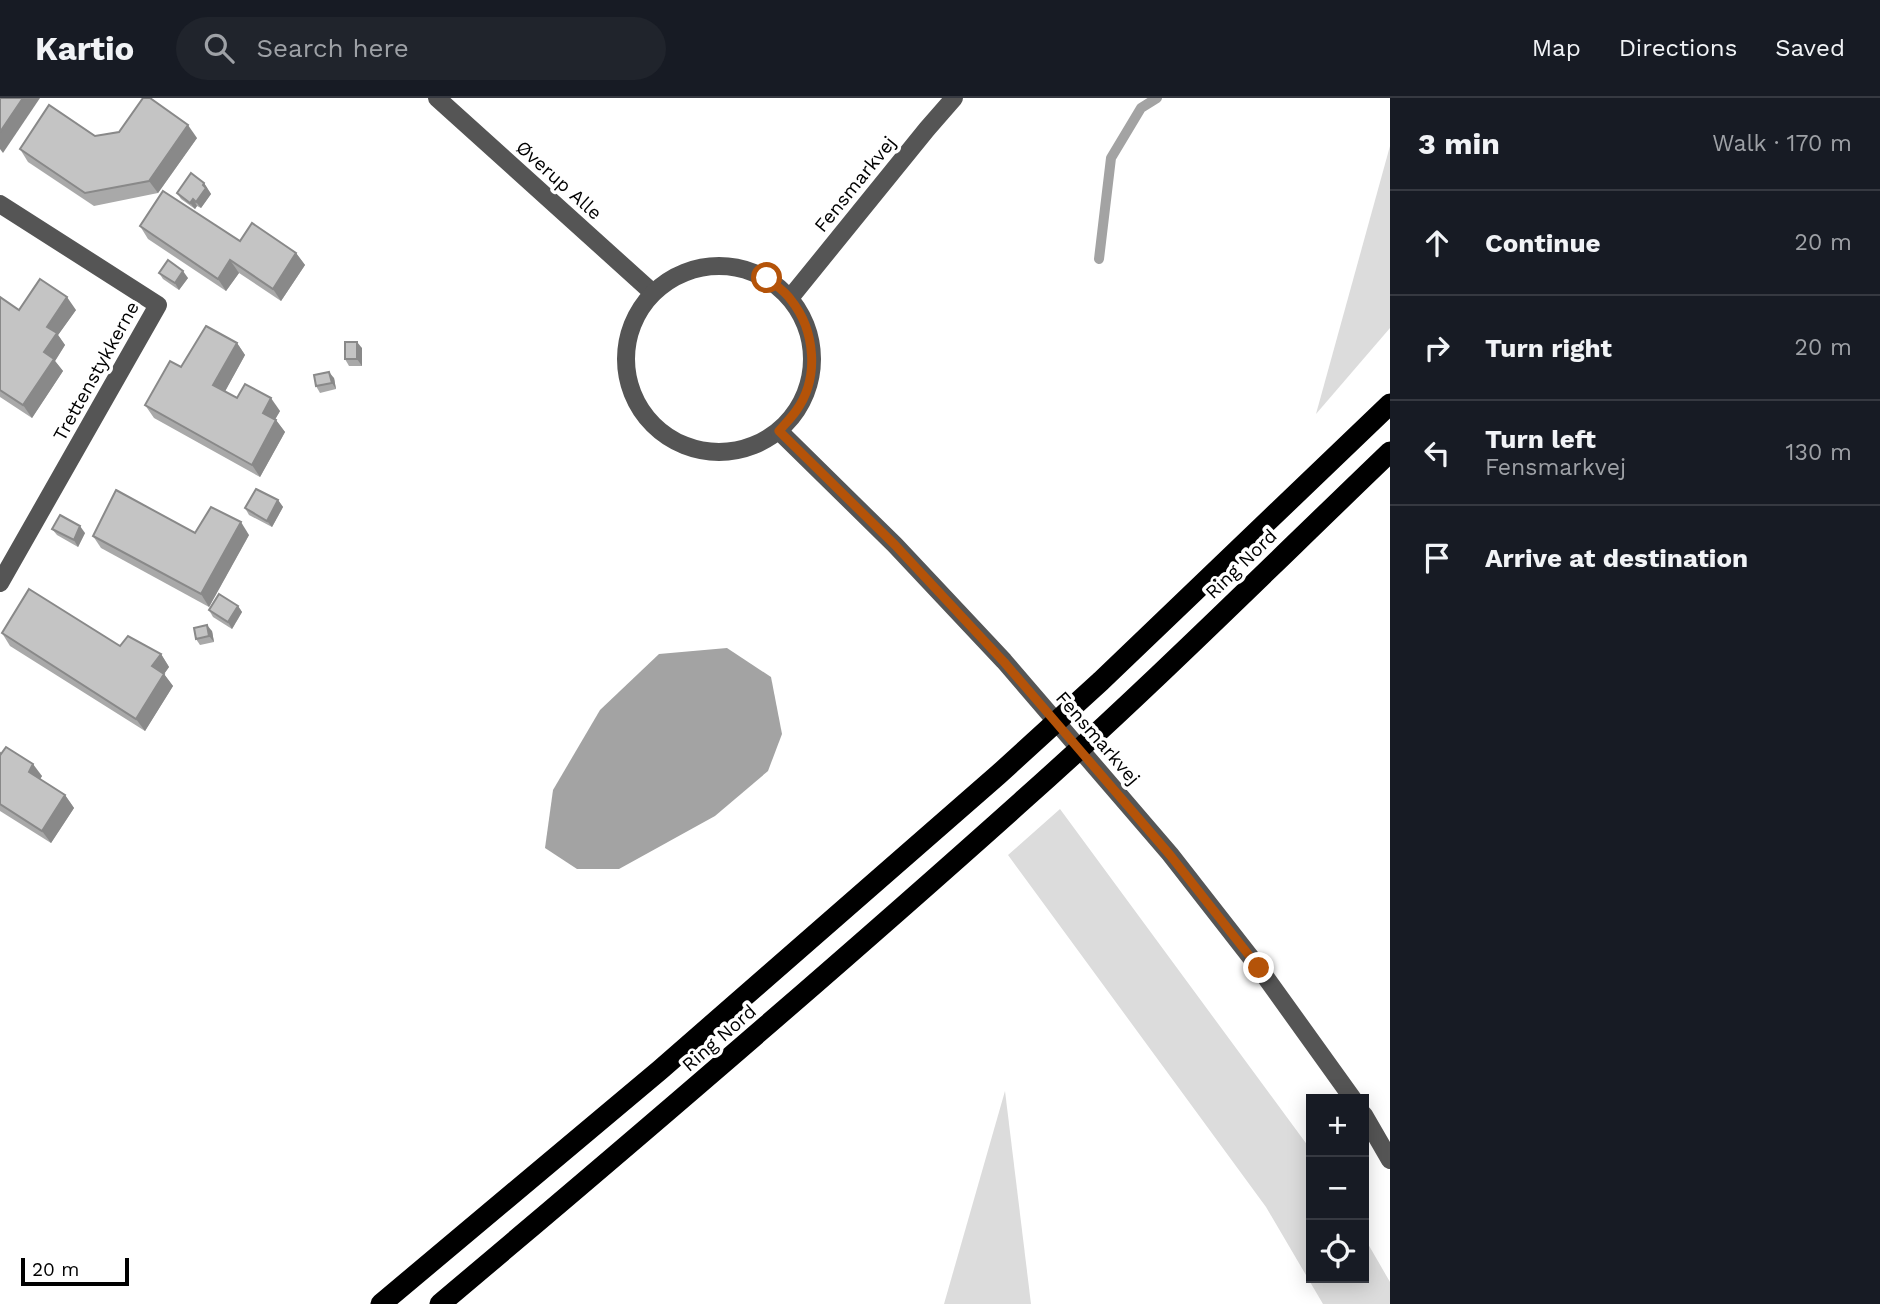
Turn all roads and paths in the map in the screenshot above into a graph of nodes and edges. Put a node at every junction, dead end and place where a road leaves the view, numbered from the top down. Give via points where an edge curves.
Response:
1 (437, 98) edge
2 (954, 98) edge
3 (0, 204) edge
4 (653, 293) junction
5 (790, 298) junction
6 (1390, 404) edge
7 (779, 431) junction
8 (1390, 452) edge
9 (0, 583) edge
10 (1349, 1094) edge
11 (1369, 1124) edge
12 (1390, 1160) edge
13 (381, 1304) edge
14 (440, 1304) edge

1 - 4 street, Øverup Alle
2 - 5 street, Fensmarkvej
3 - 9 street, Trettenstykkerne via 158,305
4 - 5 street via 678,275 707,266 738,267 767,278
4 - 7 street via 635,319 626,349 628,381 640,410 662,433 689,448 720,453 751,447
5 - 7 street via 806,323 812,352 810,381 798,409
6 - 13 highway via 999,774 660,1070
7 - 10 street, Fensmarkvej via 895,545 1004,662 1153,834 1259,968
8 - 14 highway, Ring Nord via 1023,800 684,1098
11 - 12 street

